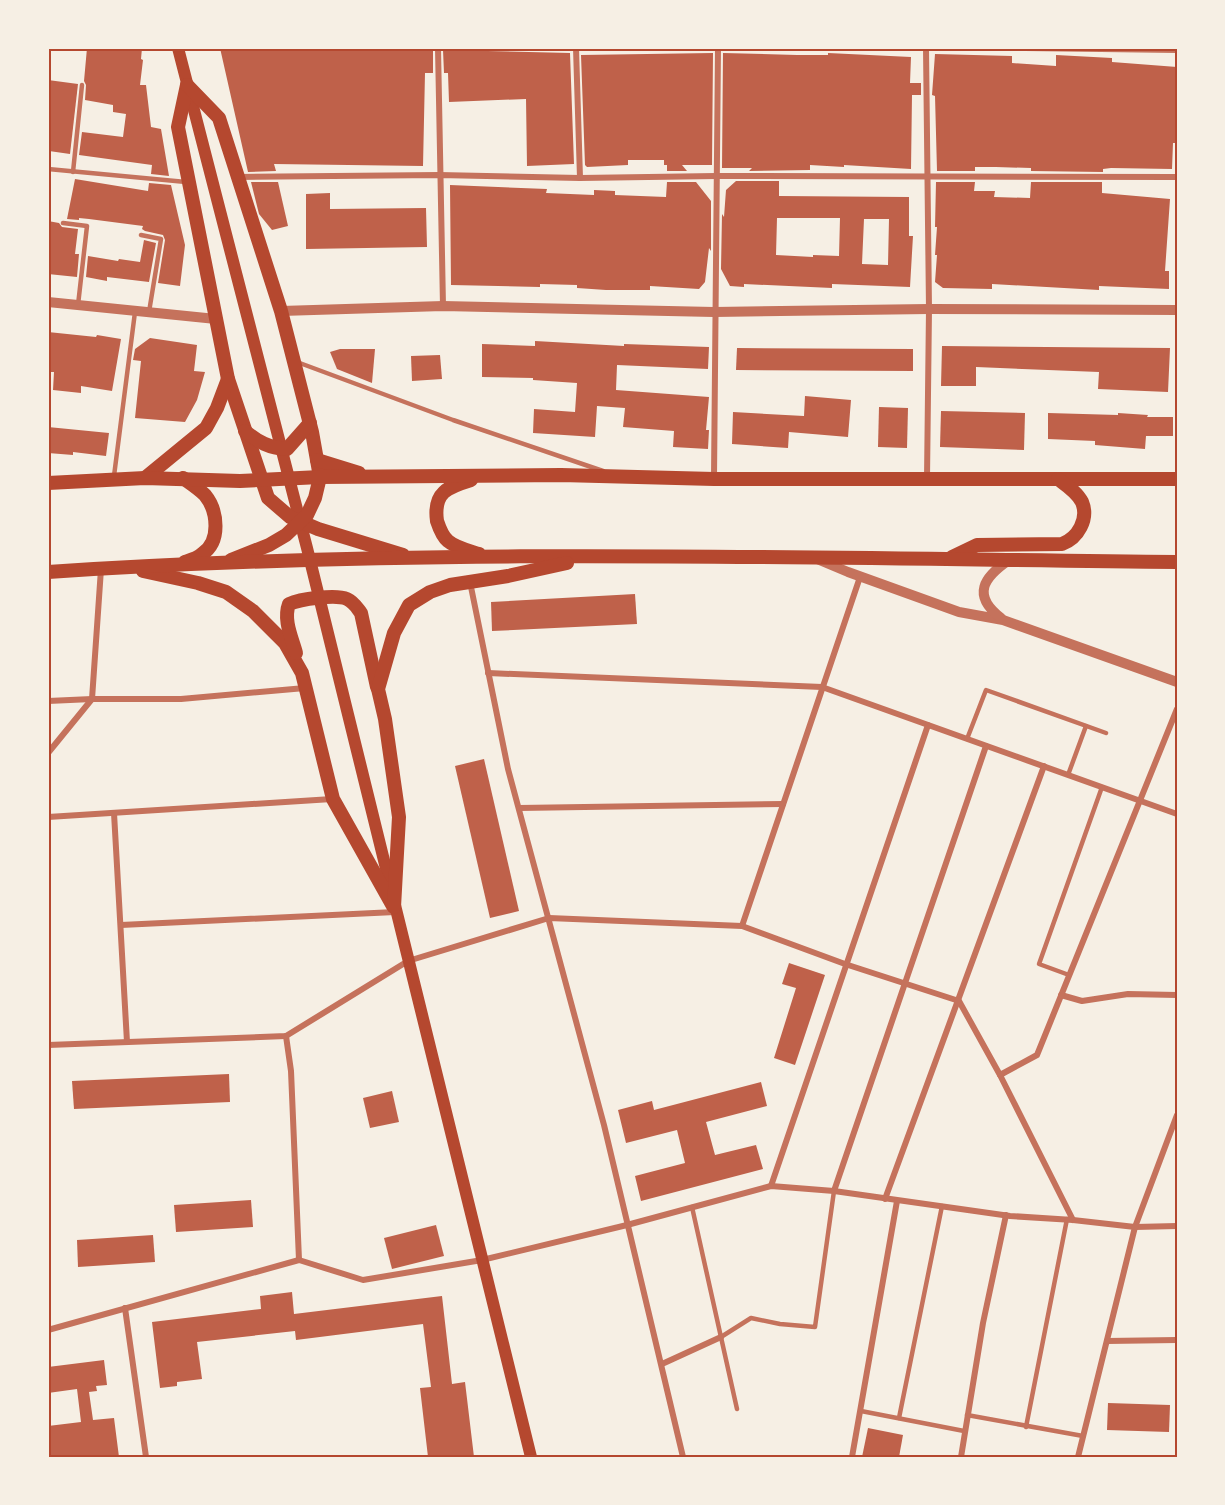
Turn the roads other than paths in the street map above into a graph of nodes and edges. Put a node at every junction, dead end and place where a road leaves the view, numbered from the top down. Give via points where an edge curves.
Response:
1 (178, 48) edge
2 (438, 48) edge
3 (576, 48) edge
4 (718, 48) edge
5 (926, 48) edge
6 (1025, 48) edge
7 (1177, 50) edge
8 (82, 85) dead end
9 (187, 85) junction
10 (48, 168) edge
11 (73, 172) junction
12 (439, 176) junction
13 (716, 176) junction
14 (238, 177) junction
15 (927, 177) junction
16 (1177, 177) edge
17 (580, 178) junction
18 (189, 183) junction
19 (63, 223) dead end
20 (141, 235) dead end
21 (48, 302) edge
22 (78, 305) junction
23 (443, 306) junction
24 (929, 309) junction
25 (282, 310) junction
26 (1177, 310) edge
27 (135, 311) junction
28 (149, 312) junction
29 (714, 312) junction
30 (216, 319) junction
31 (295, 361) junction
32 (228, 379) junction
33 (310, 423) junction
34 (245, 431) junction
35 (317, 460) junction
36 (485, 476) junction
37 (620, 476) junction
38 (146, 477) junction
39 (320, 477) junction
40 (373, 477) junction
41 (182, 478) junction
42 (114, 479) junction
43 (260, 479) junction
44 (714, 479) junction
45 (927, 479) junction
46 (1058, 479) junction
47 (1177, 479) edge
48 (48, 483) edge
49 (300, 521) junction
50 (591, 557) junction
51 (814, 557) junction
52 (417, 558) junction
53 (490, 558) junction
54 (947, 559) junction
55 (1010, 560) junction
56 (1177, 562) edge
57 (223, 563) junction
58 (181, 564) junction
59 (123, 567) junction
60 (101, 568) junction
61 (48, 572) edge
62 (860, 577) junction
63 (470, 582) junction
64 (1004, 620) junction
65 (302, 673) junction
66 (488, 673) junction
67 (1177, 682) edge
68 (822, 687) junction
69 (307, 688) junction
70 (378, 689) junction
71 (92, 699) junction
72 (48, 701) edge
73 (1177, 709) edge
74 (928, 725) junction
75 (1086, 726) junction
76 (1106, 733) dead end
77 (967, 739) junction
78 (986, 746) junction
79 (48, 753) edge
80 (1044, 766) junction
81 (1068, 775) junction
82 (1102, 787) junction
83 (333, 799) junction
84 (1139, 800) junction
85 (783, 804) junction
86 (519, 808) junction
87 (114, 813) junction
88 (1177, 814) edge
89 (48, 817) edge
90 (395, 909) junction
91 (549, 918) junction
92 (121, 925) junction
93 (742, 926) junction
94 (408, 961) junction
95 (846, 964) junction
96 (1069, 975) junction
97 (903, 983) junction
98 (1061, 995) junction
99 (1177, 995) edge
100 (959, 1001) junction
101 (286, 1036) junction
102 (127, 1042) junction
103 (48, 1045) edge
104 (1000, 1075) junction
105 (1177, 1115) edge
106 (771, 1186) junction
107 (834, 1191) junction
108 (885, 1199) junction
109 (897, 1201) junction
110 (942, 1206) junction
111 (692, 1207) junction
112 (1006, 1215) junction
113 (1070, 1219) junction
114 (627, 1225) junction
115 (1177, 1226) edge
116 (1135, 1227) junction
117 (299, 1260) junction
118 (482, 1260) junction
119 (125, 1308) junction
120 (48, 1330) edge
121 (721, 1337) junction
122 (1177, 1340) edge
123 (1107, 1341) junction
124 (662, 1364) junction
125 (737, 1409) dead end
126 (861, 1411) junction
127 (967, 1416) junction
128 (899, 1418) junction
129 (1026, 1427) junction
130 (964, 1431) junction
131 (1083, 1436) junction
132 (146, 1457) edge
133 (531, 1457) edge
134 (683, 1457) edge
135 (852, 1457) edge
136 (961, 1457) edge
137 (1078, 1457) edge

1 - 9 main road
2 - 12 street
3 - 17 street
4 - 13 street
5 - 15 street
6 - 7 street
8 - 11 lane
9 - 14 main road via 219,118
9 - 18 main road via 178,127
9 - 90 main road
10 - 11 lane
11 - 18 lane
12 - 14 street
12 - 17 street
12 - 23 street
13 - 15 street
13 - 17 street
13 - 29 street
14 - 25 main road
15 - 16 street
15 - 24 street
18 - 30 main road
19 - 22 lane via 87,226
20 - 28 lane via 161,239
21 - 22 street
22 - 27 street
23 - 25 street
23 - 29 street
24 - 26 street
24 - 29 street
24 - 45 street
25 - 31 main road
27 - 28 street
27 - 42 lane
28 - 30 street
29 - 44 street
30 - 32 main road
31 - 33 main road
31 - 37 lane
32 - 34 main road
32 - 38 main road via 206,428
33 - 34 main road via 286,449 258,442
33 - 35 main road
34 - 43 main road
35 - 39 main road
35 - 40 main road
36 - 37 main road
36 - 40 main road
36 - 53 main road via 452,486 437,501 436,510 438,526 448,541
37 - 44 main road
38 - 41 main road
38 - 42 main road
39 - 40 main road
39 - 43 main road
39 - 49 main road via 315,498
41 - 43 main road
41 - 58 main road via 211,504 216,528 212,544 204,554
42 - 48 main road
43 - 49 main road via 268,498
44 - 45 main road
45 - 46 main road
46 - 47 main road
46 - 54 main road via 1082,502 1082,525 1072,540 1062,544 977,545
49 - 52 main road
49 - 57 main road via 269,545
50 - 51 main road
50 - 53 main road
50 - 63 main road
51 - 54 main road
51 - 62 street
52 - 53 main road
52 - 57 main road
54 - 55 main road
55 - 56 main road
55 - 64 street via 987,578 984,589 990,609
57 - 58 main road
58 - 59 main road
59 - 60 main road
59 - 65 main road via 226,592 253,610 285,643
60 - 61 main road
60 - 71 street
62 - 64 street via 959,612
62 - 68 street
63 - 66 street
63 - 70 main road via 430,592 409,605 394,633
64 - 67 street
65 - 69 main road
65 - 70 main road via 288,624 289,604 297,600 347,599 361,613
66 - 68 street
66 - 86 street
68 - 74 street
68 - 85 street
69 - 71 street via 181,699
69 - 83 main road
70 - 90 main road via 399,817
71 - 72 street
71 - 79 street
73 - 84 street
74 - 77 street
74 - 95 street
75 - 76 lane
75 - 77 lane via 986,690
75 - 81 lane
77 - 78 street
78 - 80 street
78 - 97 street
80 - 81 street
80 - 100 street
81 - 82 street
82 - 84 street
82 - 96 lane via 1039,964
83 - 87 street
83 - 90 main road
84 - 88 street
84 - 96 street
85 - 86 street
85 - 93 street
86 - 91 street
87 - 89 street
87 - 92 street
90 - 92 street
90 - 94 main road
91 - 93 street
91 - 94 street
91 - 114 street
92 - 102 street
93 - 95 street
94 - 101 street
94 - 118 main road
95 - 97 street
95 - 106 street
96 - 98 street
97 - 100 street
97 - 107 street
98 - 99 street via 1082,1001 1128,994
98 - 104 street via 1037,1054
100 - 104 street
100 - 108 street
101 - 102 street
101 - 117 street
102 - 103 street
104 - 113 street
105 - 116 street
106 - 107 street
106 - 111 street
107 - 108 street
107 - 121 lane via 815,1327 751,1318
108 - 109 street
109 - 110 street
109 - 126 street
110 - 112 street
110 - 128 lane
111 - 114 street
111 - 121 lane
112 - 113 street
112 - 127 street
113 - 116 street
113 - 129 lane
114 - 118 street
114 - 124 street
115 - 116 street
116 - 123 street
117 - 118 street via 363,1280
117 - 119 street
118 - 133 main road
119 - 120 street
119 - 132 street
121 - 124 street
121 - 125 lane
122 - 123 street
123 - 131 street
124 - 134 street
126 - 128 lane
126 - 135 street
127 - 129 lane
127 - 130 street
128 - 130 lane
129 - 131 lane
130 - 136 street
131 - 137 street

